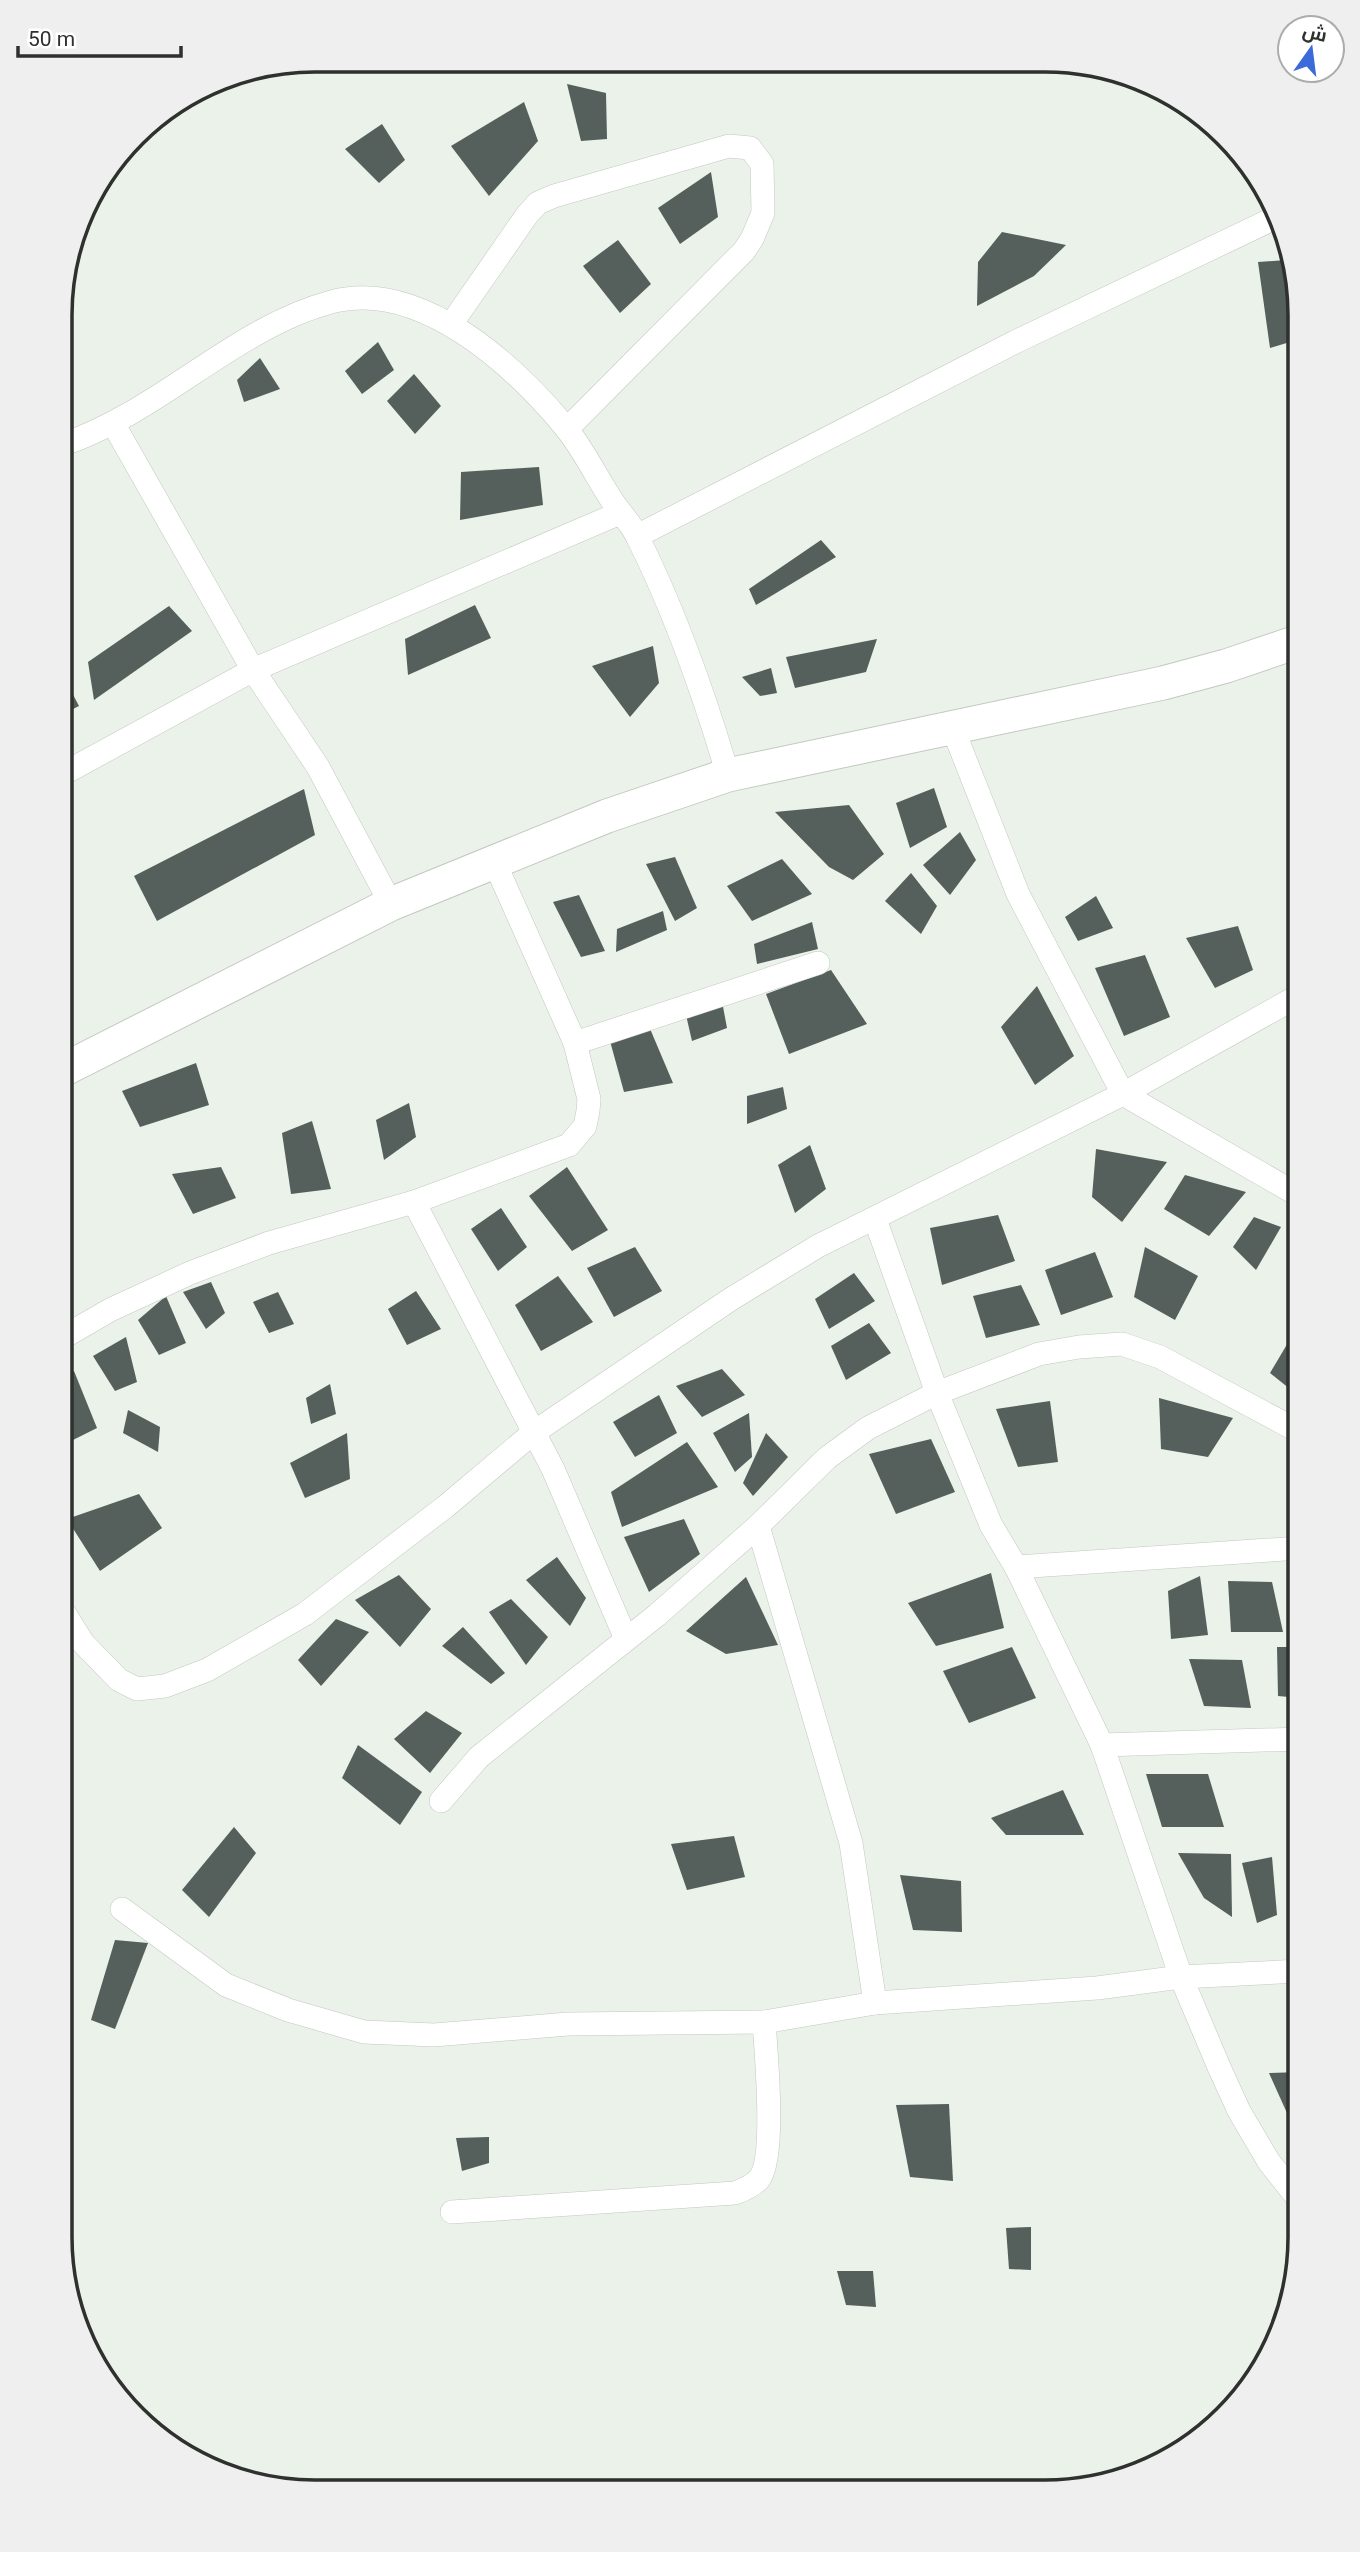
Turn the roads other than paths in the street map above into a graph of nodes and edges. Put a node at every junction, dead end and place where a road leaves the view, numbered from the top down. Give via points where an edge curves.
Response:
1 (1269, 221) edge
2 (452, 323) junction
3 (114, 425) junction
4 (567, 429) junction
5 (72, 442) edge
6 (620, 513) junction
7 (637, 536) junction
8 (1288, 645) edge
9 (253, 670) junction
10 (953, 729) junction
11 (72, 769) edge
12 (728, 775) junction
13 (494, 861) junction
14 (391, 904) junction
15 (818, 963) dead end
16 (1288, 1002) edge
17 (575, 1044) junction
18 (72, 1065) edge
19 (1123, 1094) junction
20 (1288, 1189) edge
21 (414, 1202) junction
22 (875, 1219) junction
23 (72, 1332) edge
24 (937, 1393) junction
25 (1288, 1426) edge
26 (533, 1433) junction
27 (758, 1526) junction
28 (1288, 1549) edge
29 (1016, 1567) junction
30 (72, 1625) edge
31 (626, 1639) junction
32 (1288, 1739) edge
33 (1102, 1745) junction
34 (441, 1801) dead end
35 (122, 1909) dead end
36 (1288, 1972) edge
37 (1181, 1977) junction
38 (875, 2003) junction
39 (764, 2022) junction
40 (1288, 2186) edge
41 (452, 2212) dead end

1 - 7 street via 1014,342
2 - 3 street via 408,306 376,300 332,301 285,320
2 - 4 street via 531,391
2 - 4 street via 538,203 729,146 750,148 758,154 764,181 763,213 744,251
3 - 5 street
3 - 9 street
4 - 6 street
6 - 7 street
6 - 9 street
7 - 12 street via 703,692
8 - 10 main road via 1163,683
9 - 11 street
9 - 14 street via 318,767
10 - 12 main road
10 - 19 street via 1018,894
12 - 13 main road
13 - 14 main road
13 - 17 street
14 - 18 main road
15 - 17 street
16 - 19 street
17 - 21 street via 589,1099 585,1126 578,1137 569,1145
19 - 20 street
19 - 22 street
21 - 23 street via 269,1243 190,1273
21 - 26 street
22 - 24 street
22 - 26 street via 818,1246 731,1299
24 - 25 street via 1039,1354 1122,1344 1160,1357
24 - 27 street via 868,1429 827,1458
24 - 29 street via 991,1525
26 - 30 street via 306,1614 207,1670 165,1686 138,1689 119,1680
26 - 31 street
27 - 31 street
27 - 38 street via 851,1843
28 - 29 street
29 - 33 street
31 - 34 street via 479,1757
32 - 33 street
33 - 37 street
35 - 39 street via 226,1985 364,2032 434,2035 568,2024
36 - 37 street
37 - 38 street via 1097,1988
37 - 40 street via 1239,2111
38 - 39 street
39 - 41 street via 765,2168 750,2186 735,2193

